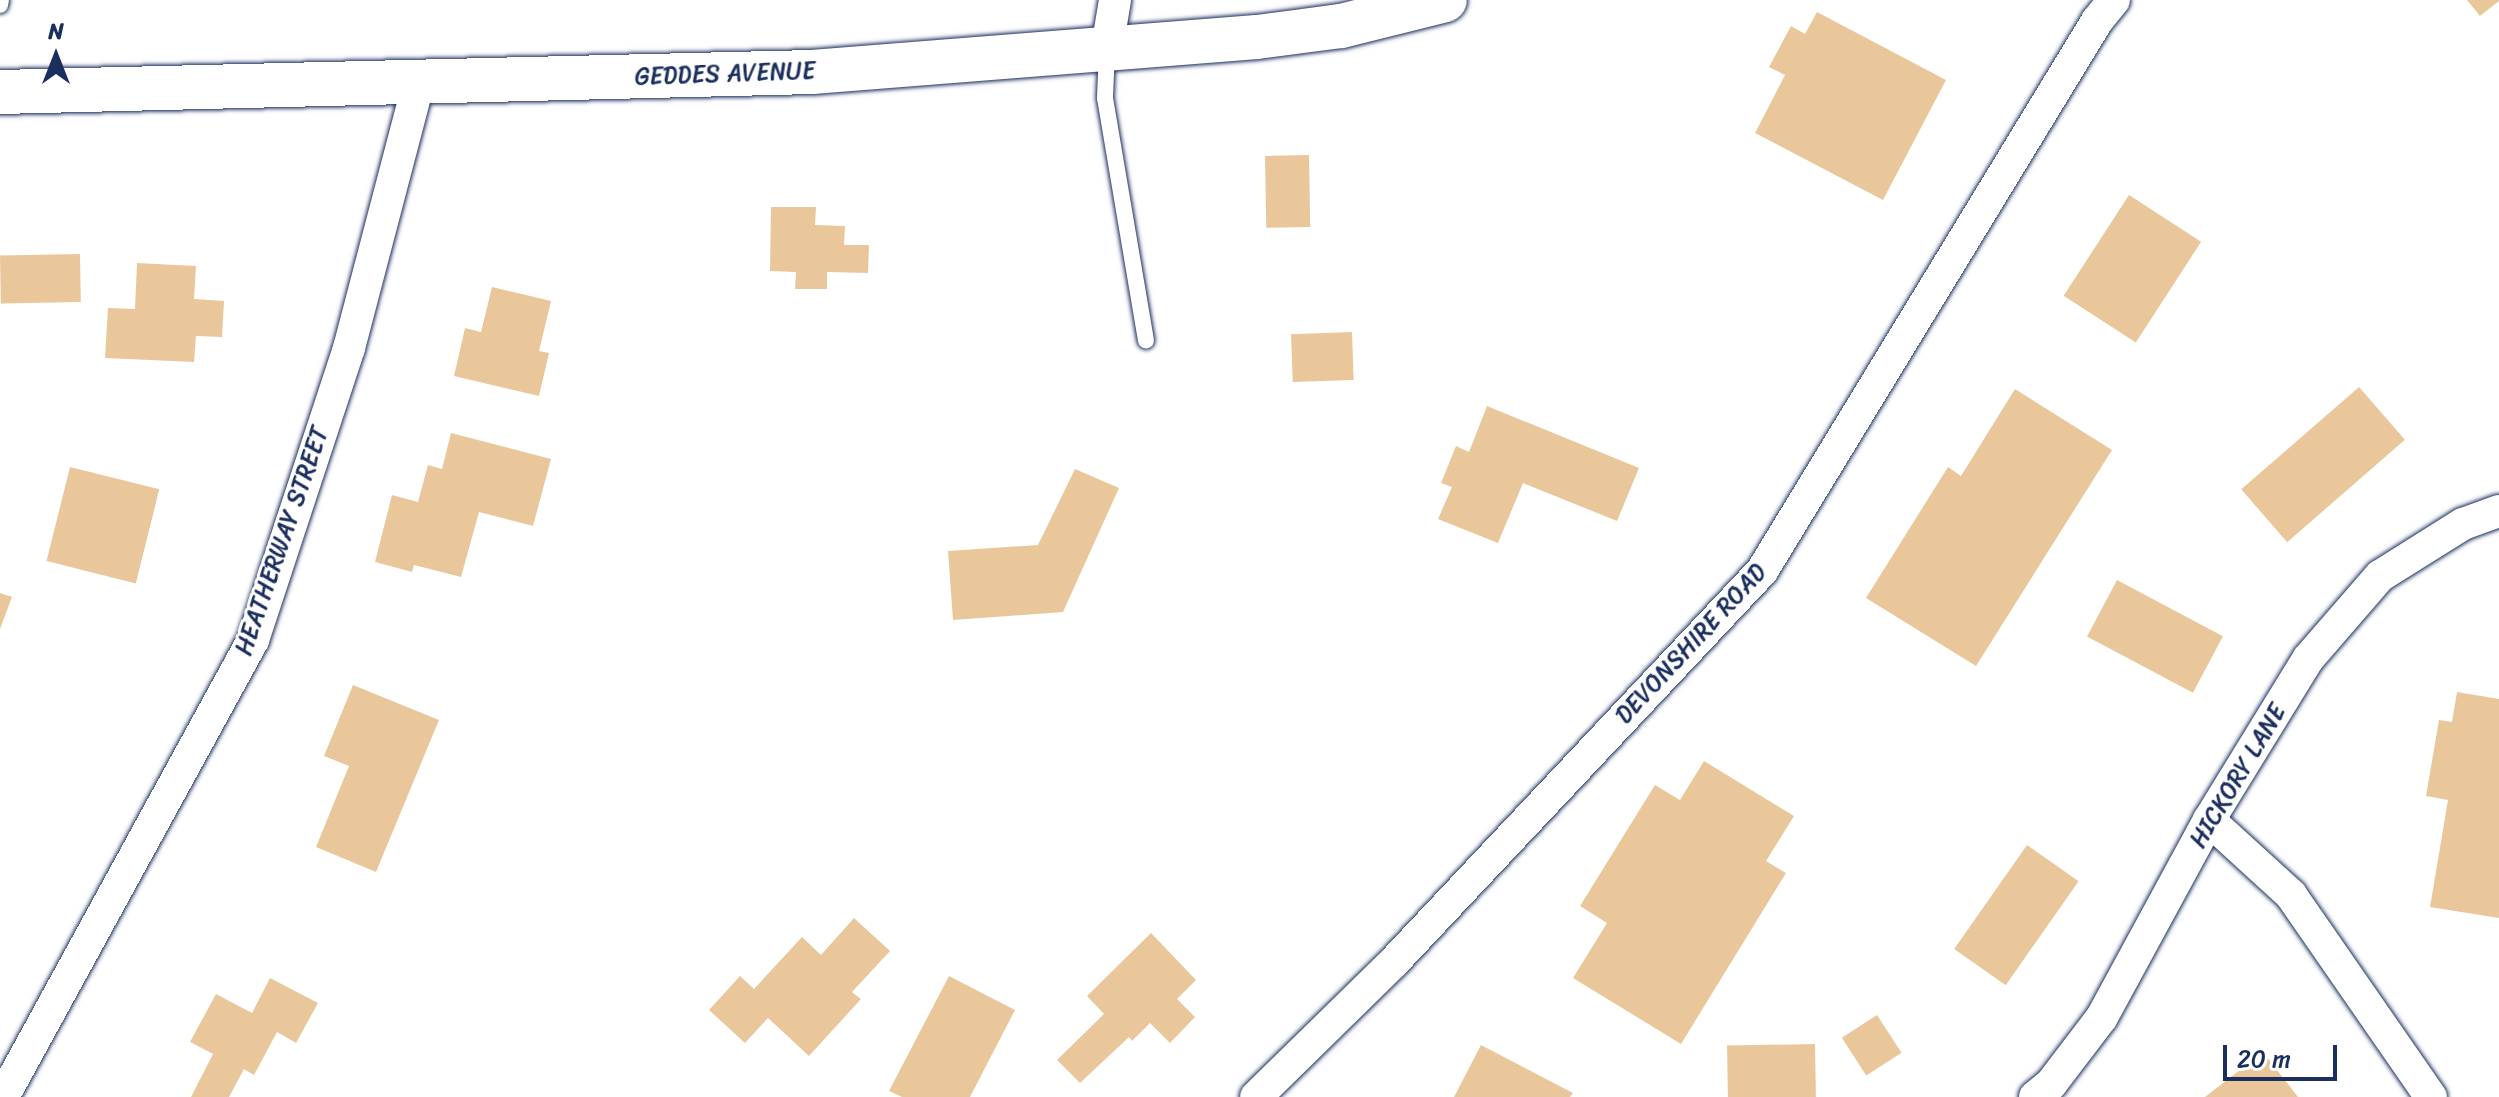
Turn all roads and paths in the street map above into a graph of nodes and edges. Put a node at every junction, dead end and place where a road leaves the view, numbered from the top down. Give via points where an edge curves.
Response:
1 (1115, 0) edge
2 (1445, 0) edge
3 (2114, 0) edge
4 (1107, 48) junction
5 (419, 82) junction
6 (0, 92) edge
7 (1146, 341) dead end
8 (2499, 511) edge
9 (2209, 820) junction
10 (3, 1097) edge
11 (1256, 1097) edge
12 (2035, 1097) edge
13 (2431, 1097) edge

1 - 4 street
2 - 4 main road, GEDDES AVENUE via 1341,26
3 - 11 street, DEVONSHIRE ROAD via 1762,571 1392,964
4 - 5 main road, GEDDES AVENUE via 812,72
4 - 7 lane via 1105,98
5 - 6 main road, GEDDES AVENUE
5 - 10 street, HEATHERWAY STREET via 349,348 253,640
8 - 9 street, HICKORY LANE via 2463,524 2380,576 2308,659
9 - 12 street, HICKORY LANE via 2102,1017
9 - 13 street via 2291,895

